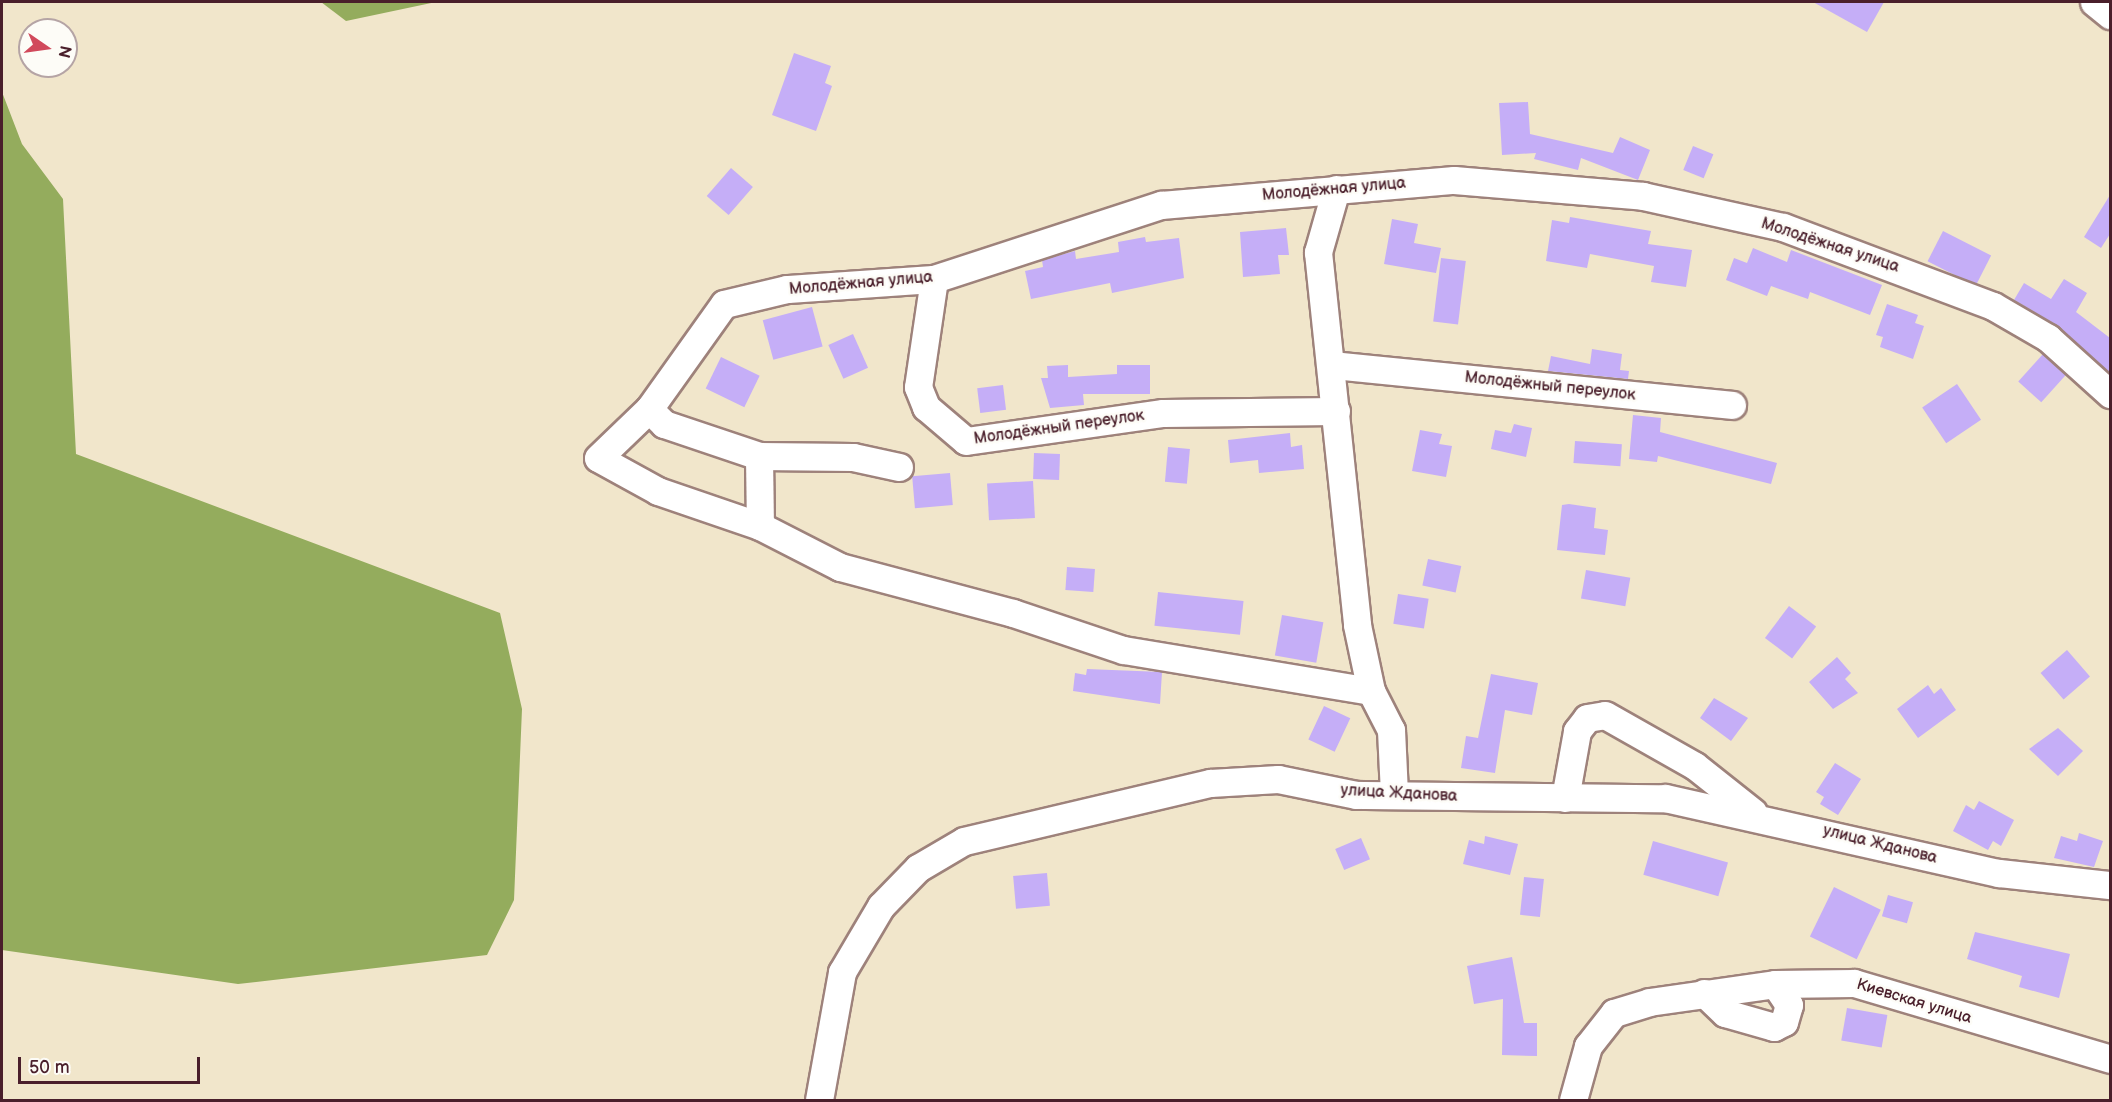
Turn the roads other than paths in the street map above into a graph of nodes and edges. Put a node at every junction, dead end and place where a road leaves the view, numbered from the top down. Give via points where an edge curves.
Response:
1 (2094, 2) edge
2 (2110, 15) edge
3 (1336, 189) junction
4 (934, 279) junction
5 (1332, 365) junction
6 (2110, 393) edge
7 (1732, 405) dead end
8 (649, 409) junction
9 (1336, 411) junction
10 (759, 456) junction
11 (899, 467) dead end
12 (760, 526) junction
13 (1371, 691) junction
14 (1695, 766) junction
15 (1394, 794) junction
16 (1565, 798) junction
17 (1665, 798) junction
18 (1756, 814) junction
19 (2110, 885) edge
20 (1775, 984) junction
21 (1704, 993) junction
22 (2110, 1059) edge
23 (819, 1101) edge
24 (1573, 1101) edge

1 - 2 street
3 - 4 street, Молодёжная улица via 1161,205
3 - 5 street via 1318,252
3 - 6 street, Молодёжная улица via 1454,180 1632,195 1783,227 1993,306 2048,338
4 - 8 street, Молодёжная улица via 787,289 724,304
4 - 9 street, Молодёжный переулок via 918,387 926,407 966,441 1163,413
5 - 7 street, Молодёжный переулок
5 - 9 street
8 - 10 street via 664,424
8 - 12 street, Молодёжная улица via 598,458 658,490
9 - 13 street via 1358,625
10 - 11 street via 853,457
10 - 12 street
12 - 13 street via 840,567 1013,613 1123,650
13 - 15 street via 1391,730
14 - 16 street via 1605,715 1587,718 1577,731
14 - 17 street via 1683,789
14 - 18 street
15 - 16 street, улица Жданова
15 - 23 street, улица Жданова via 1356,795 1278,779 1210,783 964,841 918,868 881,906 842,972
16 - 17 street, улица Жданова
17 - 18 street, улица Жданова
18 - 19 street, улица Жданова via 1999,873
20 - 21 street, Киевская улица
20 - 21 street via 1789,1005 1784,1022 1774,1027 1725,1013
20 - 22 street, Киевская улица via 1854,983
21 - 24 street, Киевская улица via 1614,1013 1588,1046

